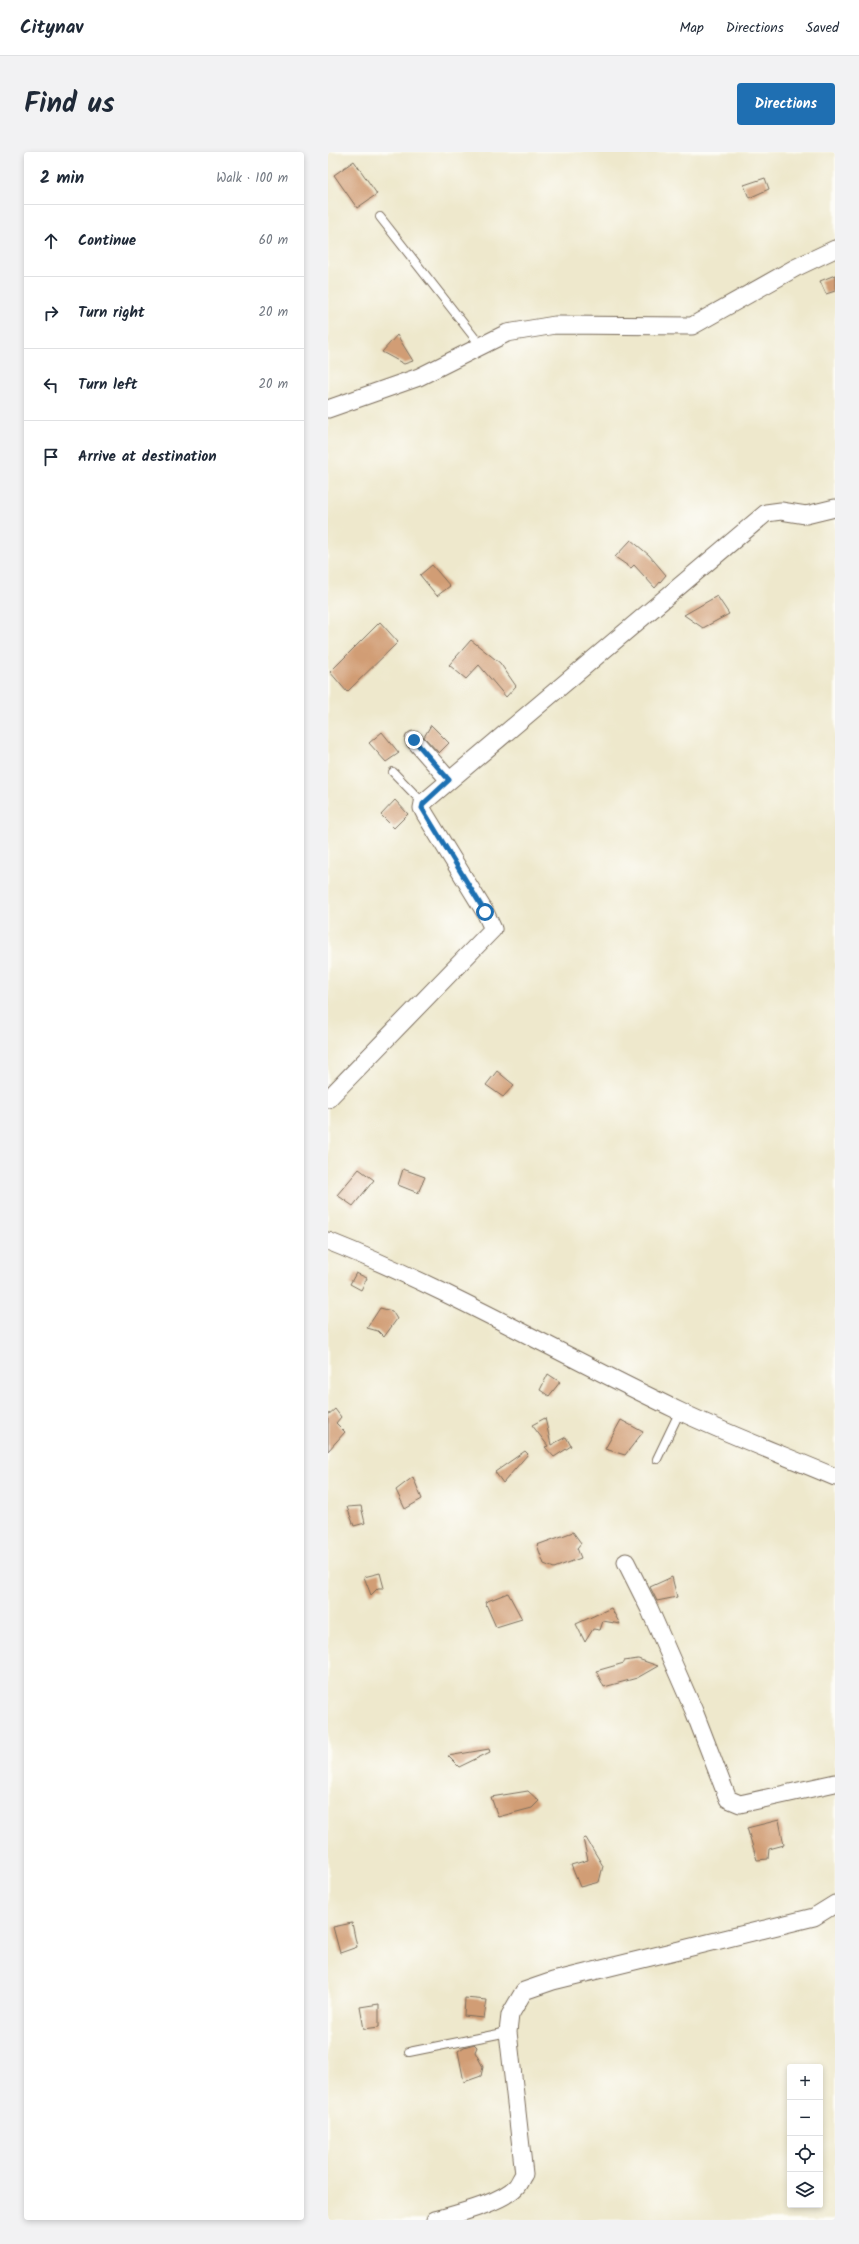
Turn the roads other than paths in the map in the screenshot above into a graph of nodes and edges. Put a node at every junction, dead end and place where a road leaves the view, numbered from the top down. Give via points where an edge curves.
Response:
1 (380, 217) dead end
2 (835, 249) edge
3 (481, 346) junction
4 (328, 409) edge
5 (835, 508) edge
6 (414, 740) dead end
7 (393, 772) dead end
8 (449, 780) junction
9 (423, 804) junction
10 (328, 1099) edge
11 (328, 1241) edge
12 (680, 1411) junction
13 (657, 1460) dead end
14 (835, 1477) edge
15 (626, 1562) dead end
16 (835, 1783) edge
17 (835, 1904) edge
18 (508, 2032) junction
19 (409, 2052) dead end
20 (435, 2220) edge

1 - 3 lane
2 - 3 street via 795,268 692,326 555,325 507,333
3 - 4 street via 419,377
5 - 8 street via 806,515 781,511 766,513
6 - 8 street
7 - 9 lane
8 - 9 street
9 - 10 street via 425,814 493,929
11 - 12 street via 373,1259 463,1302
12 - 13 lane
12 - 14 street
15 - 16 street via 650,1608 728,1799 740,1804
17 - 18 street via 814,1917 552,1981 524,1991 510,2015
18 - 19 lane
18 - 20 street via 524,2174 517,2186 509,2192 468,2211

